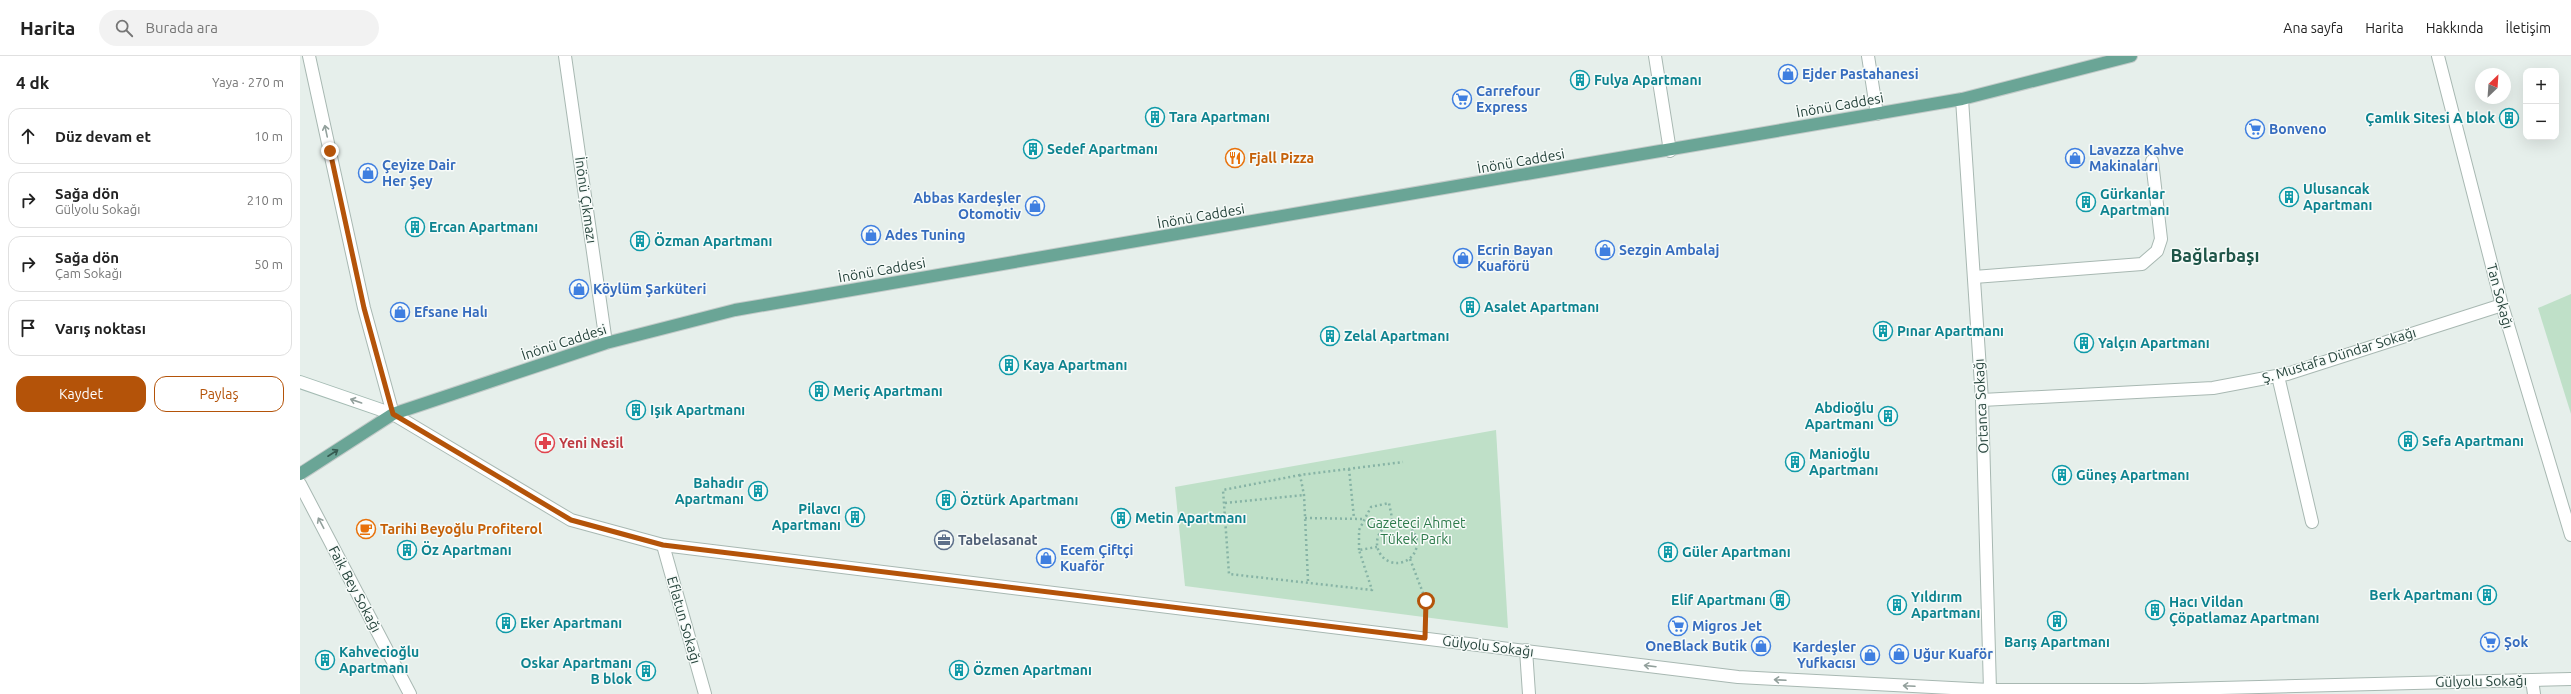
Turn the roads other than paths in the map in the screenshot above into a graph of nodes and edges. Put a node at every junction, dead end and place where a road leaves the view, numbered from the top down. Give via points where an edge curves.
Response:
1 (309, 56) edge
2 (565, 56) edge
3 (1655, 56) edge
4 (1868, 56) edge
5 (2131, 56) edge
6 (2438, 56) edge
7 (2099, 61) edge
8 (1962, 99) junction
9 (1876, 114) junction
10 (1670, 151) junction
11 (2152, 161) dead end
12 (1974, 277) junction
13 (2502, 305) junction
14 (606, 343) junction
15 (2278, 376) junction
16 (300, 382) edge
17 (1982, 400) junction
18 (393, 414) junction
19 (300, 474) edge
20 (300, 484) edge
21 (2312, 522) dead end
22 (2571, 535) edge
23 (663, 545) junction
24 (1526, 650) junction
25 (2571, 679) edge
26 (2532, 680) junction
27 (2419, 688) edge
28 (1990, 690) junction
29 (2142, 692) edge
30 (410, 694) edge
31 (704, 694) edge
32 (1529, 694) edge
33 (2534, 694) edge

18 -> 1 street via 364,308
2 - 14 street, İnönü Çıkmazı
3 - 10 street
4 - 9 street
5 - 7 main road, İnönü Caddesi
6 - 13 street, Tan Sokağı
7 - 8 main road, İnönü Caddesi
8 - 9 main road, İnönü Caddesi
8 - 12 street, Ortanca Sokağı
9 - 10 main road, İnönü Caddesi
10 - 14 main road, İnönü Caddesi via 735,310
11 - 12 street via 2161,239 2157,251 2142,264
12 - 17 street, Ortanca Sokağı
13 - 15 street, Ş. Mustafa Dündar Sokağı
13 - 22 street, Tan Sokağı
14 - 18 main road, İnönü Caddesi
15 - 17 street, Ş. Mustafa Dündar Sokağı via 2213,388
15 - 21 street
18 -> 16 street, Gülyolu Sokağı
17 - 28 street, Ortanca Sokağı
19 -> 18 main road, İnönü Caddesi
18 - 23 street, Gülyolu Sokağı via 571,520
30 -> 20 street, Faik Bey Sokağı
23 - 24 street, Gülyolu Sokağı
23 - 31 street, Eflatun Sokağı
28 -> 24 street, Gülyolu Sokağı via 1738,677
24 - 32 street
25 - 26 street, Gülyolu Sokağı
26 - 27 street, Gülyolu Sokağı
26 - 33 street
27 - 29 street, Gülyolu Sokağı
28 - 29 street, Gülyolu Sokağı

